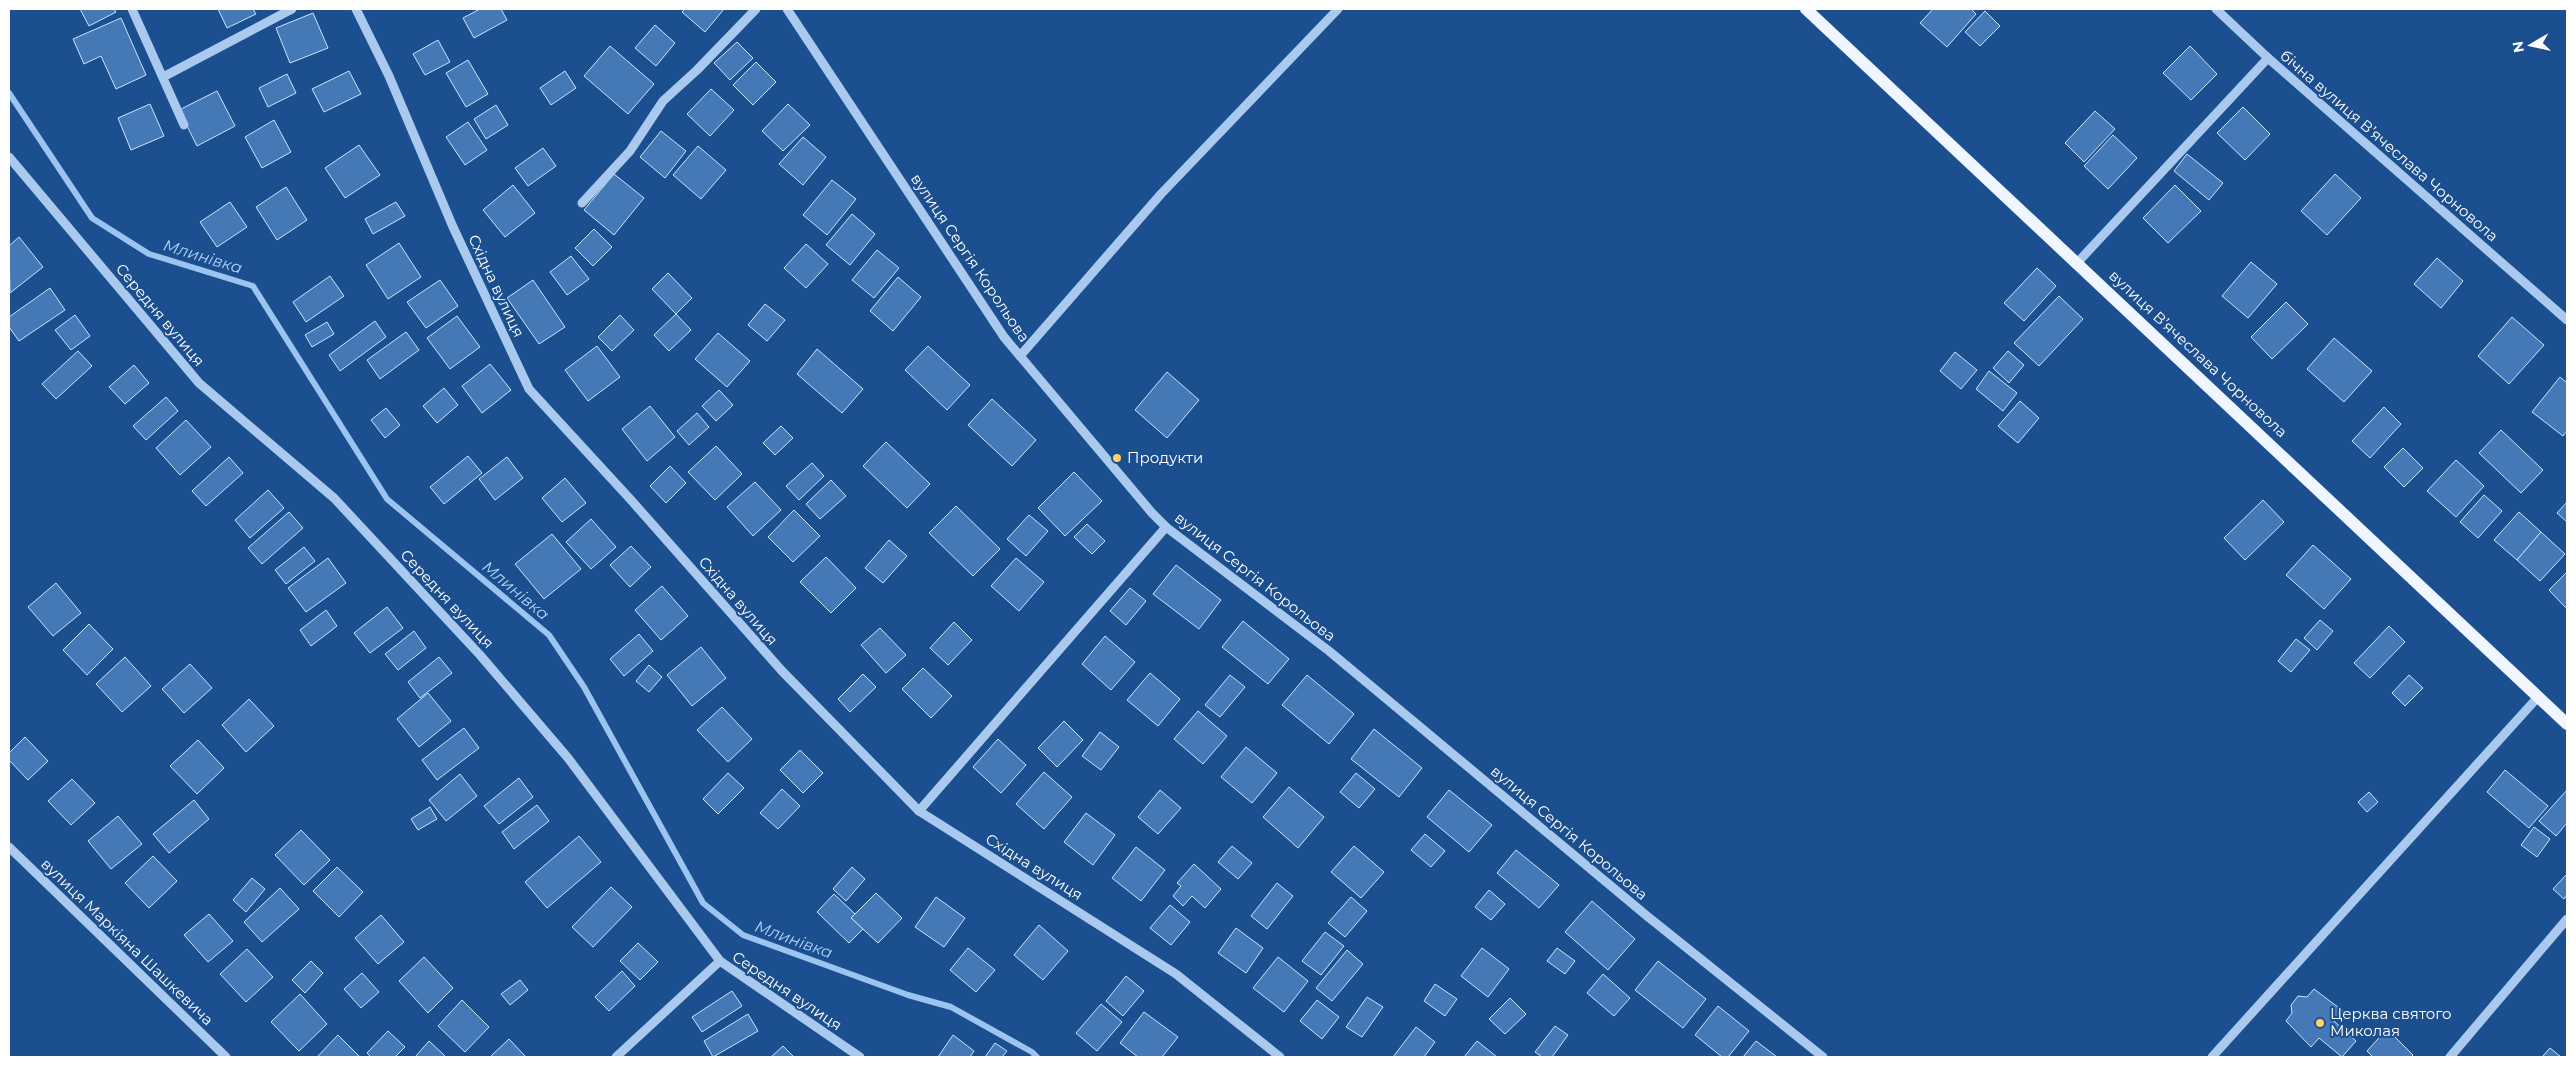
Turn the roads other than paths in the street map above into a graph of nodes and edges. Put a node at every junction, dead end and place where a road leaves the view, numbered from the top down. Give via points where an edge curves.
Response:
1 (132, 9) edge
2 (292, 9) edge
3 (356, 9) edge
4 (756, 9) edge
5 (787, 9) edge
6 (1338, 9) edge
7 (1806, 9) edge
8 (2216, 9) edge
9 (2268, 58) junction
10 (163, 77) junction
11 (184, 125) dead end
12 (9, 158) edge
13 (582, 203) dead end
14 (2077, 263) junction
15 (2567, 320) edge
16 (1020, 356) junction
17 (1166, 527) junction
18 (2538, 697) junction
19 (2567, 724) edge
20 (919, 810) junction
21 (9, 847) edge
22 (2567, 919) edge
23 (720, 961) junction
24 (226, 1057) edge
25 (616, 1057) edge
26 (860, 1057) edge
27 (1280, 1057) edge
28 (1824, 1057) edge
29 (2212, 1057) edge
30 (2450, 1057) edge

1 - 10 street
2 - 10 street
3 - 20 street, Східна вулиця via 528,389 782,671
4 - 13 street via 663,101 630,151
5 - 16 street, вулиця Сергія Корольова via 1004,337
6 - 16 street via 1161,194
7 - 14 main road, вулиця Вʼячеслава Чорновола
8 - 9 street
9 - 14 street, бічна вулиця Вʼячеслава Чорновола
9 - 15 street, бічна вулиця Вʼячеслава Чорновола
10 - 11 street
12 - 23 street, Середня вулиця via 199,383 334,498 480,655 568,758
14 - 18 main road, вулиця Вʼячеслава Чорновола
16 - 17 street, вулиця Сергія Корольова
17 - 20 street
17 - 28 street, вулиця Сергія Корольова via 1329,651 1647,916
18 - 19 main road, вулиця Вʼячеслава Чорновола
18 - 29 street
20 - 27 street, Східна вулиця via 1176,974
21 - 24 street, вулиця Маркіяна Шашкевича
22 - 30 street
23 - 25 street
23 - 26 street, Середня вулиця

